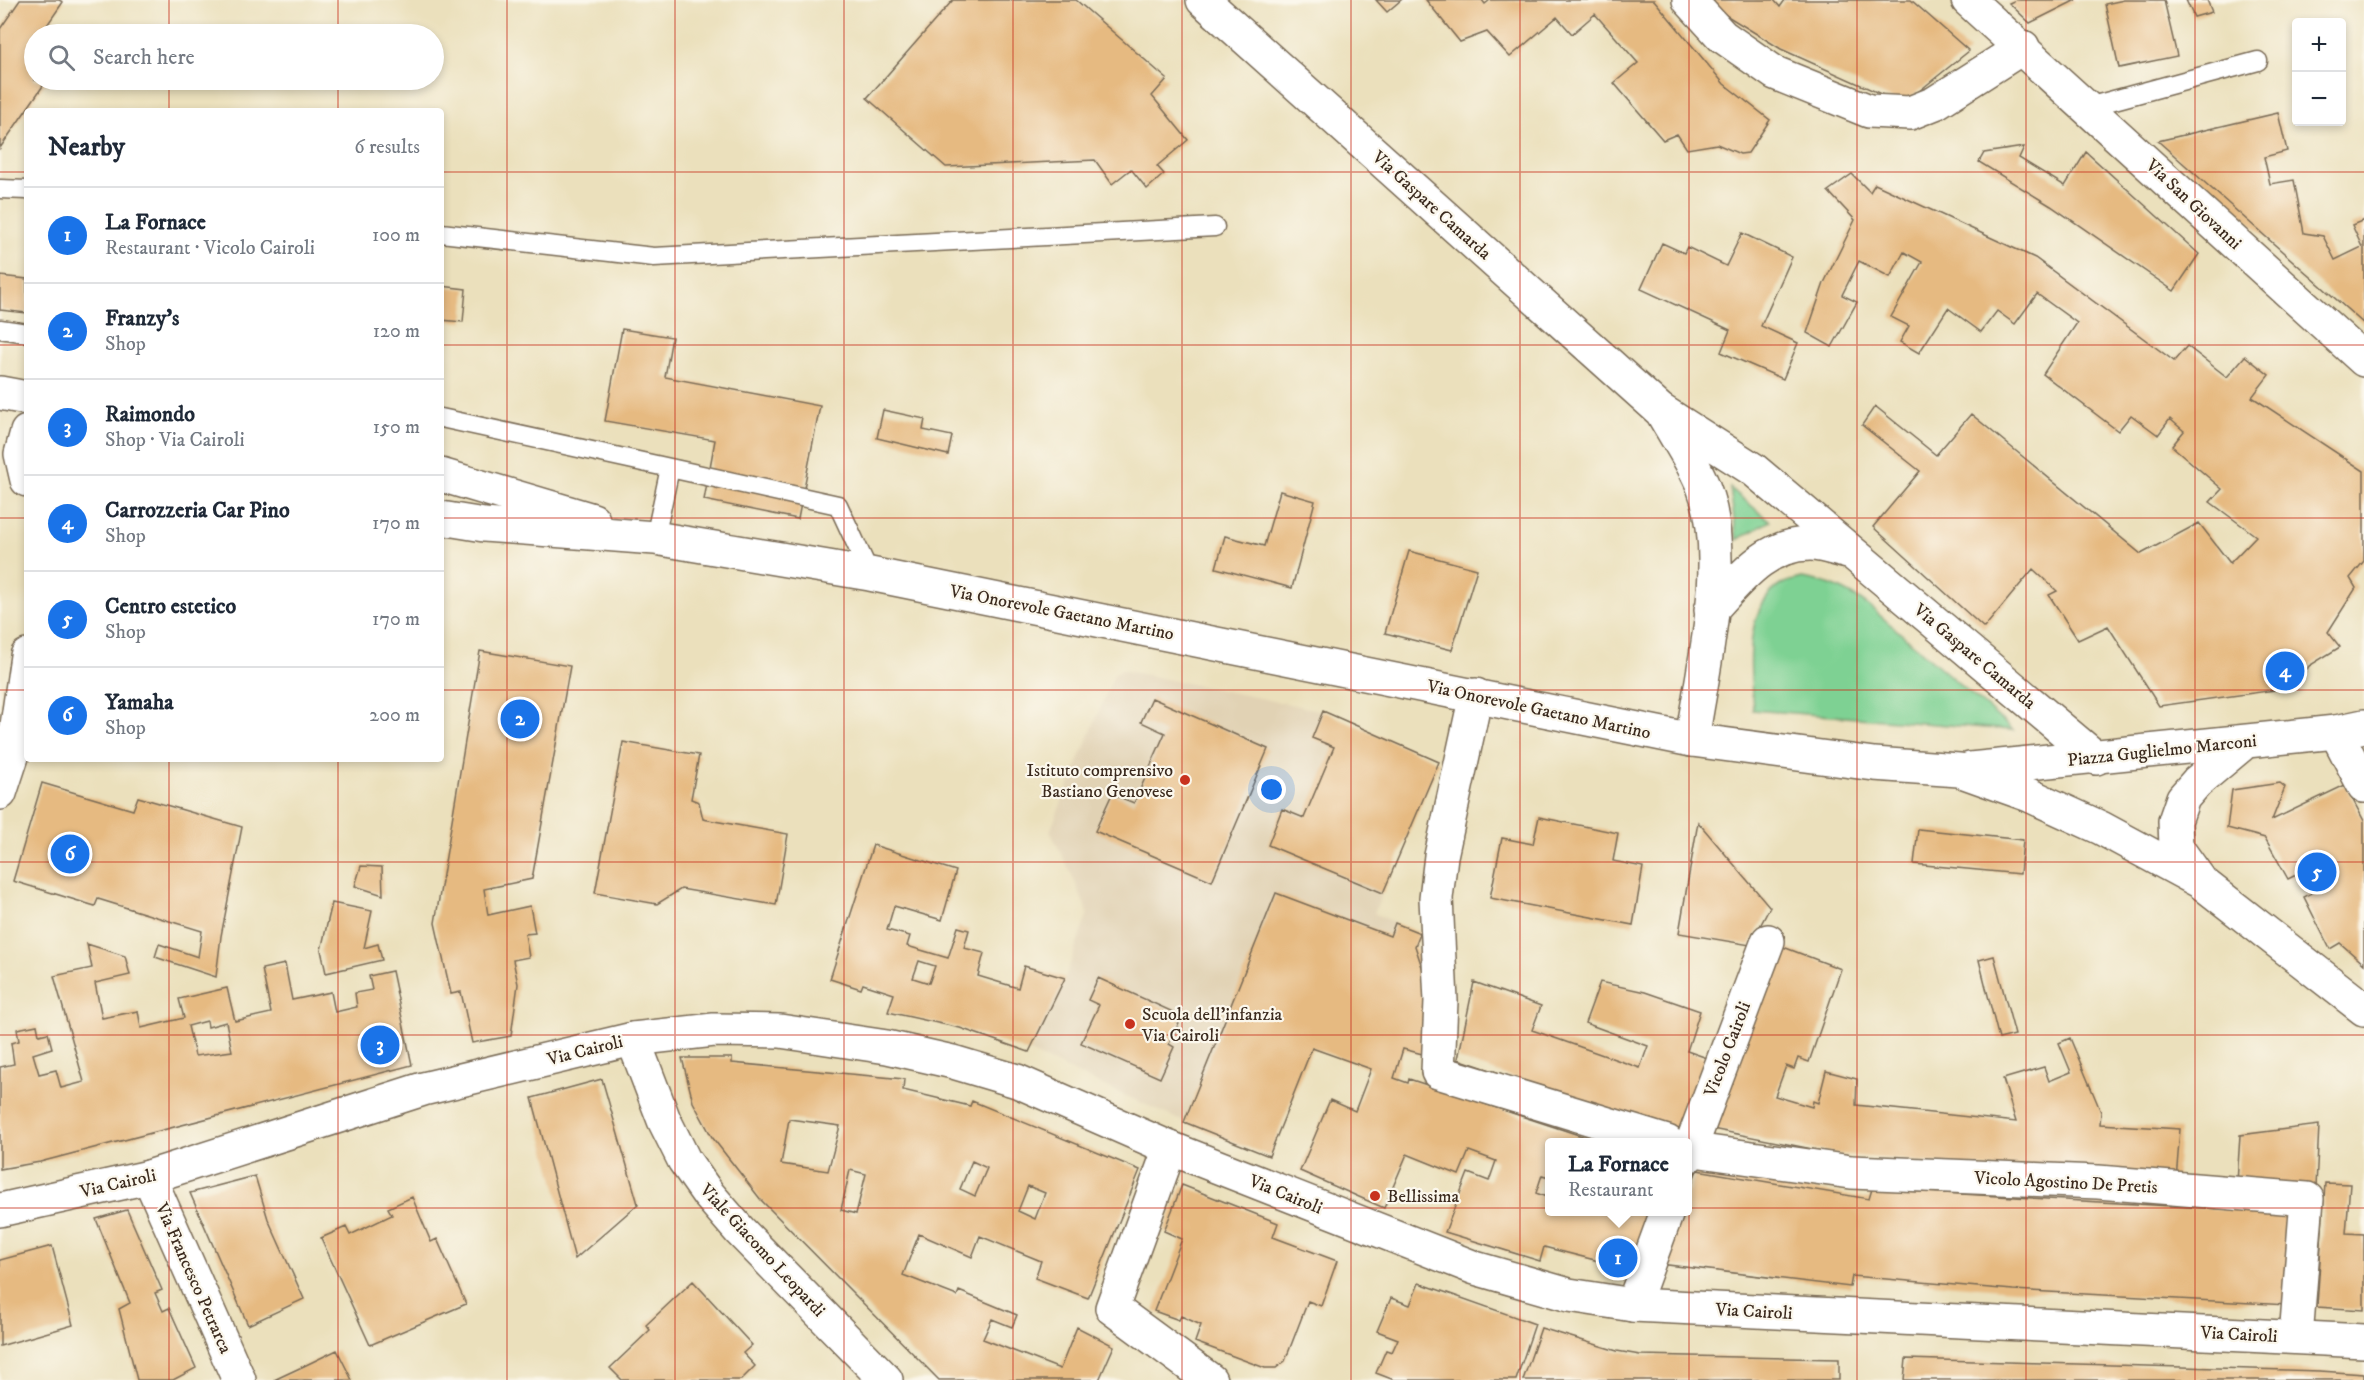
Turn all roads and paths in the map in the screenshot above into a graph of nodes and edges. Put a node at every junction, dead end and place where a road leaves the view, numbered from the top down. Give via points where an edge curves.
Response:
1 (1203, 0) edge
2 (1689, 0) edge
3 (1968, 0) edge
4 (2023, 47) junction
5 (2258, 61) dead end
6 (2088, 107) junction
7 (0, 189) edge
8 (24, 190) edge
9 (1215, 227) dead end
10 (444, 233) edge
11 (0, 329) edge
12 (24, 333) edge
13 (2364, 360) edge
14 (0, 393) edge
15 (24, 397) edge
16 (1660, 410) junction
17 (444, 419) edge
18 (24, 443) edge
19 (670, 468) junction
20 (17, 471) edge
21 (444, 476) edge
22 (444, 518) edge
23 (655, 538) junction
24 (1853, 554) junction
25 (870, 574) junction
26 (1712, 610) junction
27 (24, 677) edge
28 (1476, 694) junction
29 (24, 720) edge
30 (2350, 729) edge
31 (1692, 741) junction
32 (2246, 741) junction
33 (14, 746) junction
34 (2096, 758) junction
35 (1959, 770) junction
36 (2364, 786) edge
37 (0, 793) edge
38 (2201, 882) junction
39 (1768, 941) dead end
40 (2364, 1010) edge
41 (633, 1039) junction
42 (1648, 1138) edge
43 (1687, 1138) edge
44 (1170, 1148) junction
45 (1692, 1150) edge
46 (149, 1177) junction
47 (0, 1210) edge
48 (1666, 1216) edge
49 (1633, 1305) junction
50 (2296, 1337) junction
51 (2364, 1341) edge
52 (239, 1380) edge
53 (886, 1380) edge
54 (1210, 1380) edge

1 - 16 street, Via Gaspare Camarda
2 - 4 street via 1722,36 1775,73 1869,111 1910,113 1935,103
3 - 4 street, Via San Giovanni
4 - 6 street, Via San Giovanni
5 - 6 lane
6 - 13 street, Via San Giovanni
7 - 8 lane
9 - 10 lane via 654,257
11 - 12 lane
14 - 15 street
16 - 24 street, Via Gaspare Camarda via 1754,470
16 - 26 street, Via Gaspare Camarda via 1703,486 1714,523
17 - 19 lane
18 - 20 street
19 - 23 lane
19 - 25 lane via 838,505
21 - 23 street, Via Onorevole Gaetano Martino
22 - 23 street, Via Onorevole Gaetano Martino
23 - 25 street, Via Onorevole Gaetano Martino
24 - 26 street, Via Gaspare Camarda via 1812,544 1787,547 1752,567
24 - 34 street, Via Gaspare Camarda
25 - 28 street, Via Onorevole Gaetano Martino
26 - 31 street, Via Gaspare Camarda
27 - 33 street
28 - 31 street, Via Onorevole Gaetano Martino
28 - 42 street, Vicolo Agostino De Pretis via 1436,898 1441,1001 1438,1072
29 - 33 street
30 - 32 street, Piazza Guglielmo Marconi
30 - 36 street
31 - 35 street, Via Onorevole Gaetano Martino via 1874,764
32 - 34 street, Piazza Guglielmo Marconi
32 - 38 street via 2197,782 2180,805 2175,821 2176,847
33 - 37 street
34 - 35 street, Piazza Guglielmo Marconi
35 - 38 street, Via Onorevole Gaetano Martino via 2029,795 2101,828
38 - 40 street, Via Onorevole Gaetano Martino
39 - 43 street, Vicolo Cairoli
41 - 44 street, Via Cairoli via 714,1030 780,1031 887,1047 1017,1081
41 - 46 street, Via Cairoli via 423,1089
41 - 53 street, Viale Giacomo Leopardi via 664,1120 684,1160 708,1194
44 - 49 street, Via Cairoli via 1475,1268 1569,1295
44 - 54 street via 1112,1308
45 - 50 street, Vicolo Agostino De Pretis via 1851,1172 2098,1182 2307,1199
46 - 47 street, Via Cairoli
46 - 52 street, Via Francesco Petrarca
48 - 49 street
49 - 50 street, Via Cairoli
50 - 51 street, Via Cairoli

